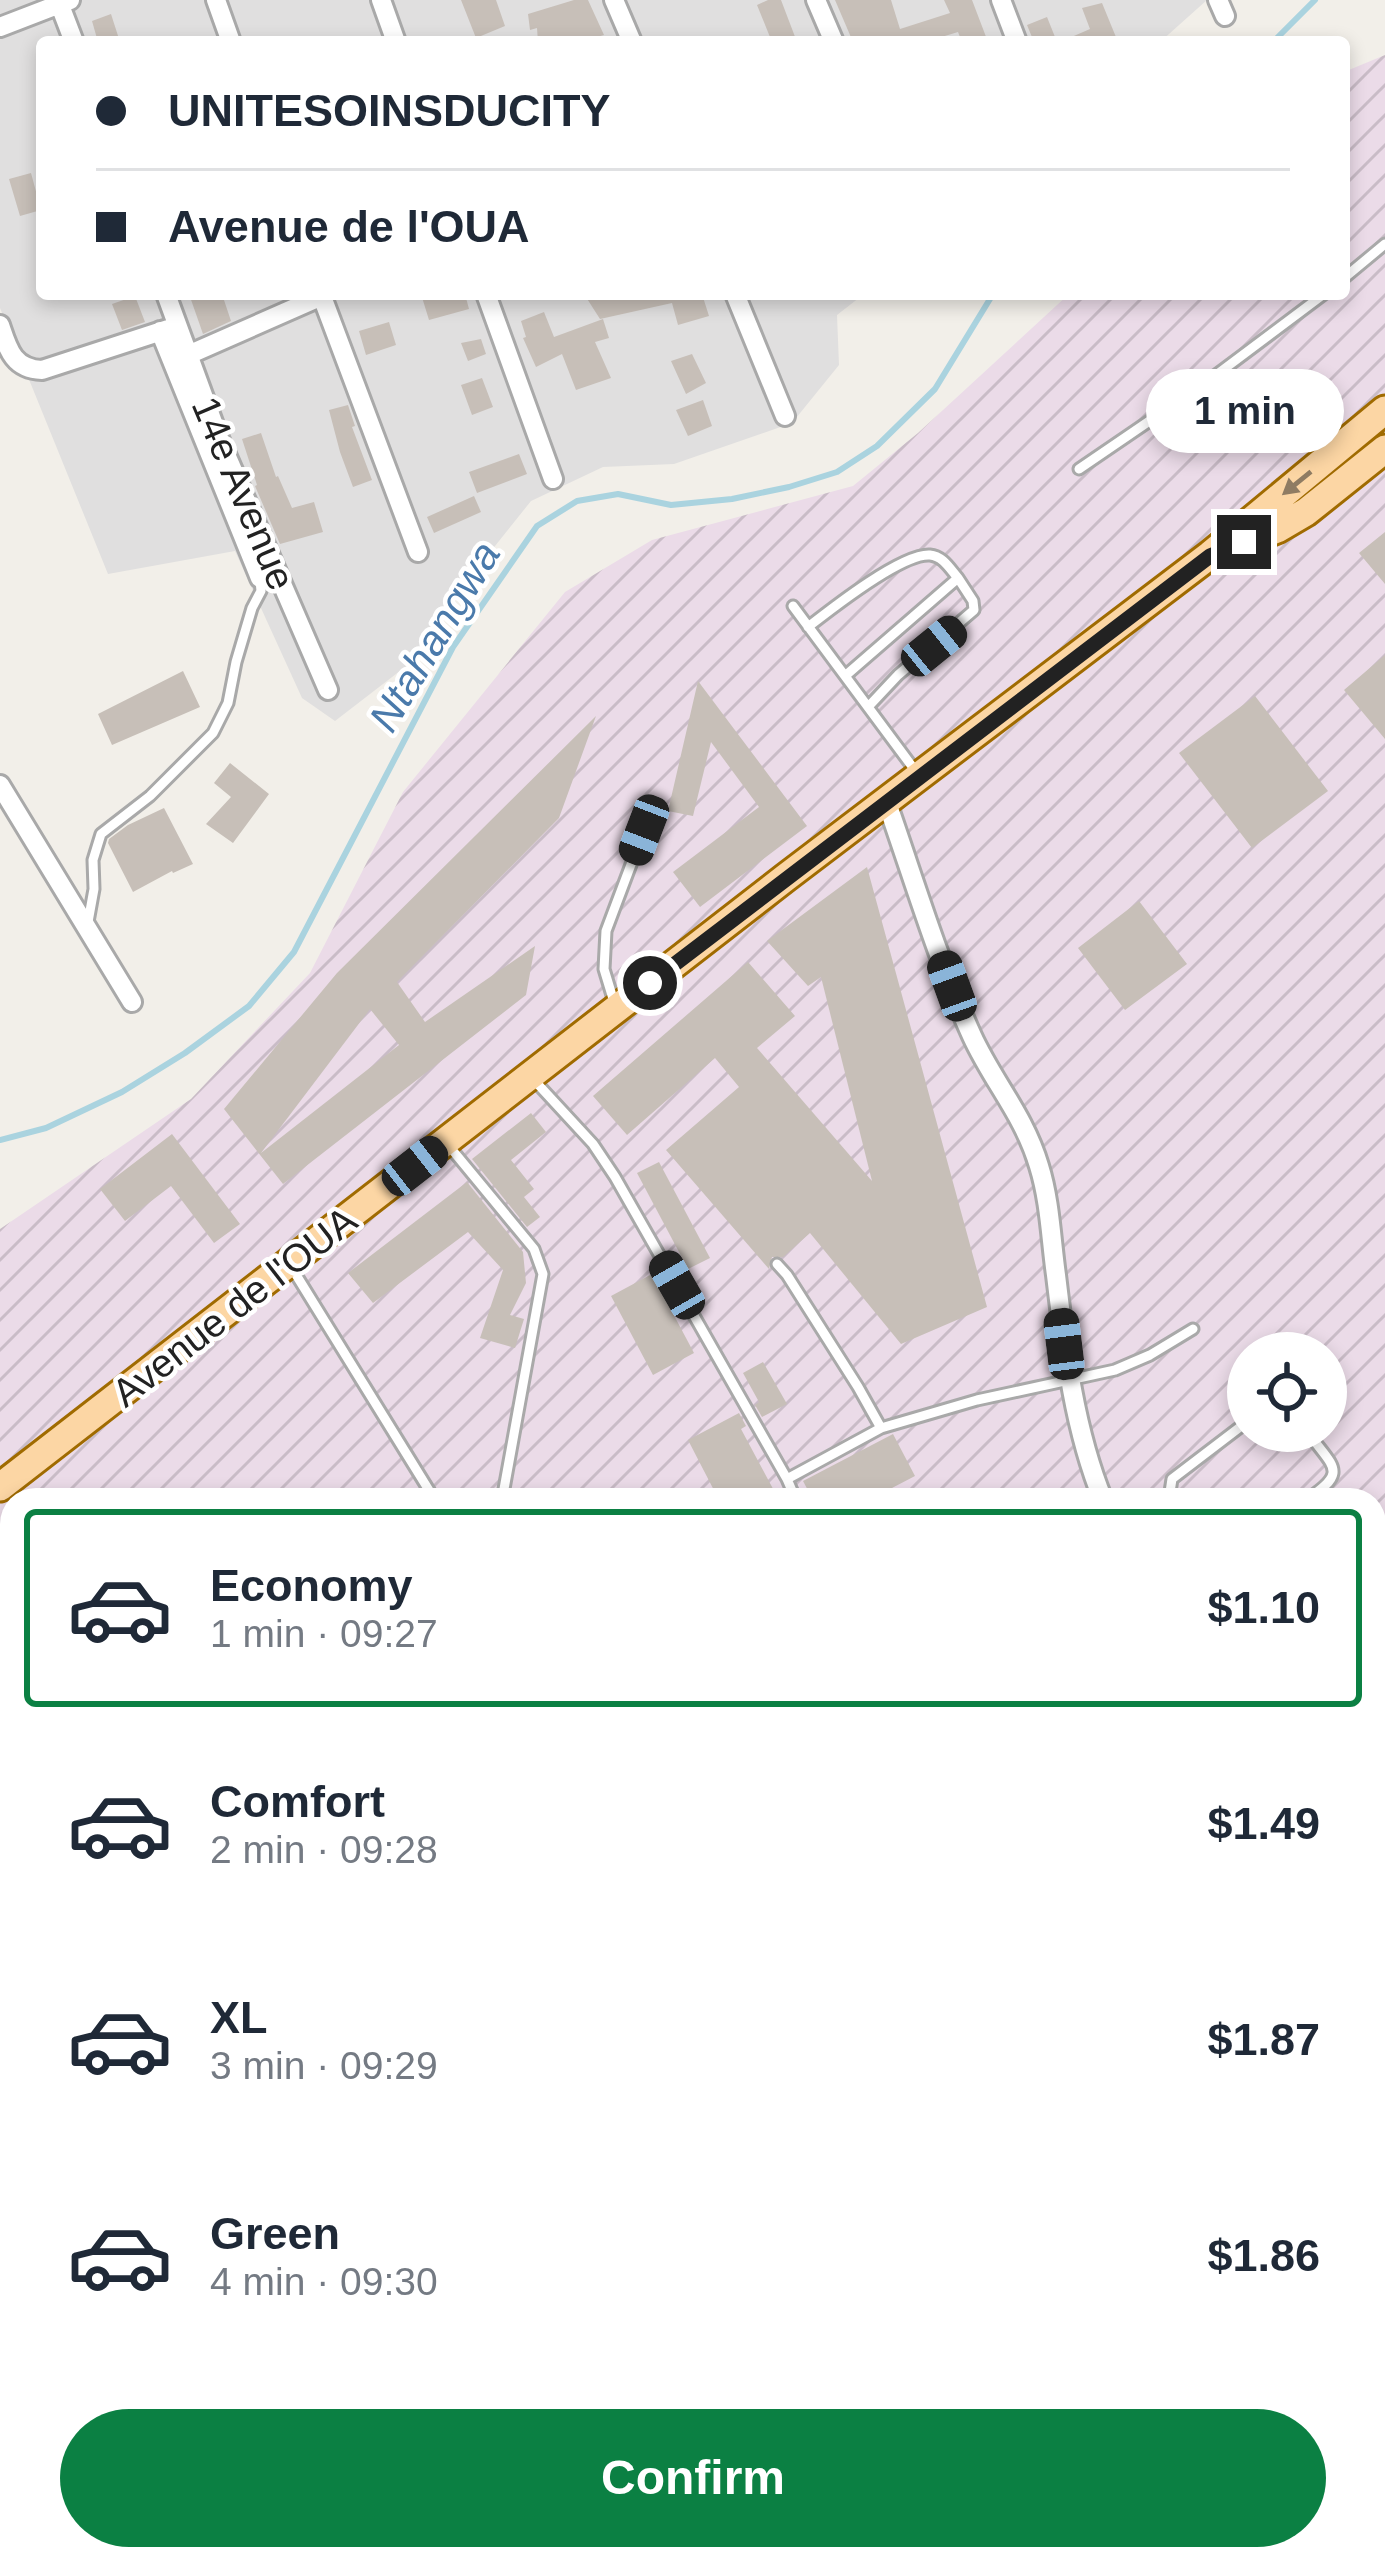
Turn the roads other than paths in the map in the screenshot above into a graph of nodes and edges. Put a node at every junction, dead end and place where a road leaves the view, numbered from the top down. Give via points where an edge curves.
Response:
1 (216, 0) edge
2 (381, 0) edge
3 (614, 0) edge
4 (816, 0) edge
5 (1001, 0) edge
6 (63, 1) edge
7 (0, 27) edge
8 (72, 36) edge
9 (229, 36) edge
10 (394, 36) edge
11 (629, 36) edge
12 (831, 36) edge
13 (1015, 36) edge
14 (1385, 244) edge
15 (1350, 273) edge
16 (167, 300) edge
17 (311, 300) edge
18 (324, 300) edge
19 (488, 300) edge
20 (737, 300) edge
21 (1316, 300) edge
22 (0, 325) edge
23 (169, 328) junction
24 (188, 356) junction
25 (785, 416) dead end
26 (1380, 423) edge
27 (1385, 449) edge
28 (1079, 469) dead end
29 (553, 479) dead end
30 (418, 552) dead end
31 (1210, 556) junction
32 (260, 578) joint
33 (958, 578) junction
34 (793, 606) dead end
35 (808, 627) junction
36 (845, 676) junction
37 (328, 689) dead end
38 (868, 707) junction
39 (921, 778) junction
40 (0, 784) edge
41 (886, 803) junction
42 (644, 830) dead end
43 (87, 928) junction
44 (132, 1002) dead end
45 (616, 1009) junction
46 (531, 1076) junction
47 (446, 1142) junction
48 (288, 1263) junction
49 (777, 1264) dead end
50 (1193, 1329) dead end
51 (1071, 1378) junction
52 (881, 1428) junction
53 (1227, 1437) edge
54 (1321, 1452) edge
55 (788, 1479) junction
56 (0, 1486) edge
57 (428, 1488) edge
58 (504, 1488) edge
59 (791, 1488) edge
60 (1098, 1488) edge
61 (1171, 1488) edge
62 (1323, 1488) edge

1 - 9 street
2 - 10 street
3 - 11 street
4 - 12 street
5 - 13 street
6 - 7 street
6 - 8 street
14 - 15 lane
16 - 23 street, 14e Avenue
17 - 24 street
18 - 30 street
19 - 29 street
20 - 25 street
21 - 28 lane
22 - 23 street via 10,356 31,370
23 - 24 street, 14e Avenue
23 - 32 street
24 - 37 street, 14e Avenue
26 -> 31 main road, Avenue de l'OUA
27 - 31 main road, Avenue de l'OUA via 1306,512
31 - 39 main road, Avenue de l'OUA
32 - 43 lane via 214,733 101,834
33 - 35 lane via 943,560 923,555
33 - 36 lane
33 - 38 lane via 974,610
34 - 35 lane
35 - 36 lane
36 - 38 lane
38 - 39 lane
39 - 41 main road, Avenue de l'OUA
40 - 43 street
41 - 45 main road, Avenue de l'OUA
41 - 51 street via 974,1041 1024,1124 1041,1170
42 - 45 lane via 606,932 604,969
43 - 44 street
45 - 46 main road, Avenue de l'OUA
46 - 47 main road, Avenue de l'OUA
46 - 55 lane via 615,1177
47 - 48 main road, Avenue de l'OUA
47 - 58 lane via 534,1249 544,1274
48 - 56 main road, Avenue de l'OUA
48 - 57 lane
49 - 52 lane
50 - 51 lane via 1114,1370
51 - 52 lane
51 - 60 street
52 - 55 lane
53 - 61 lane
54 - 62 lane via 1334,1477
55 - 59 lane

